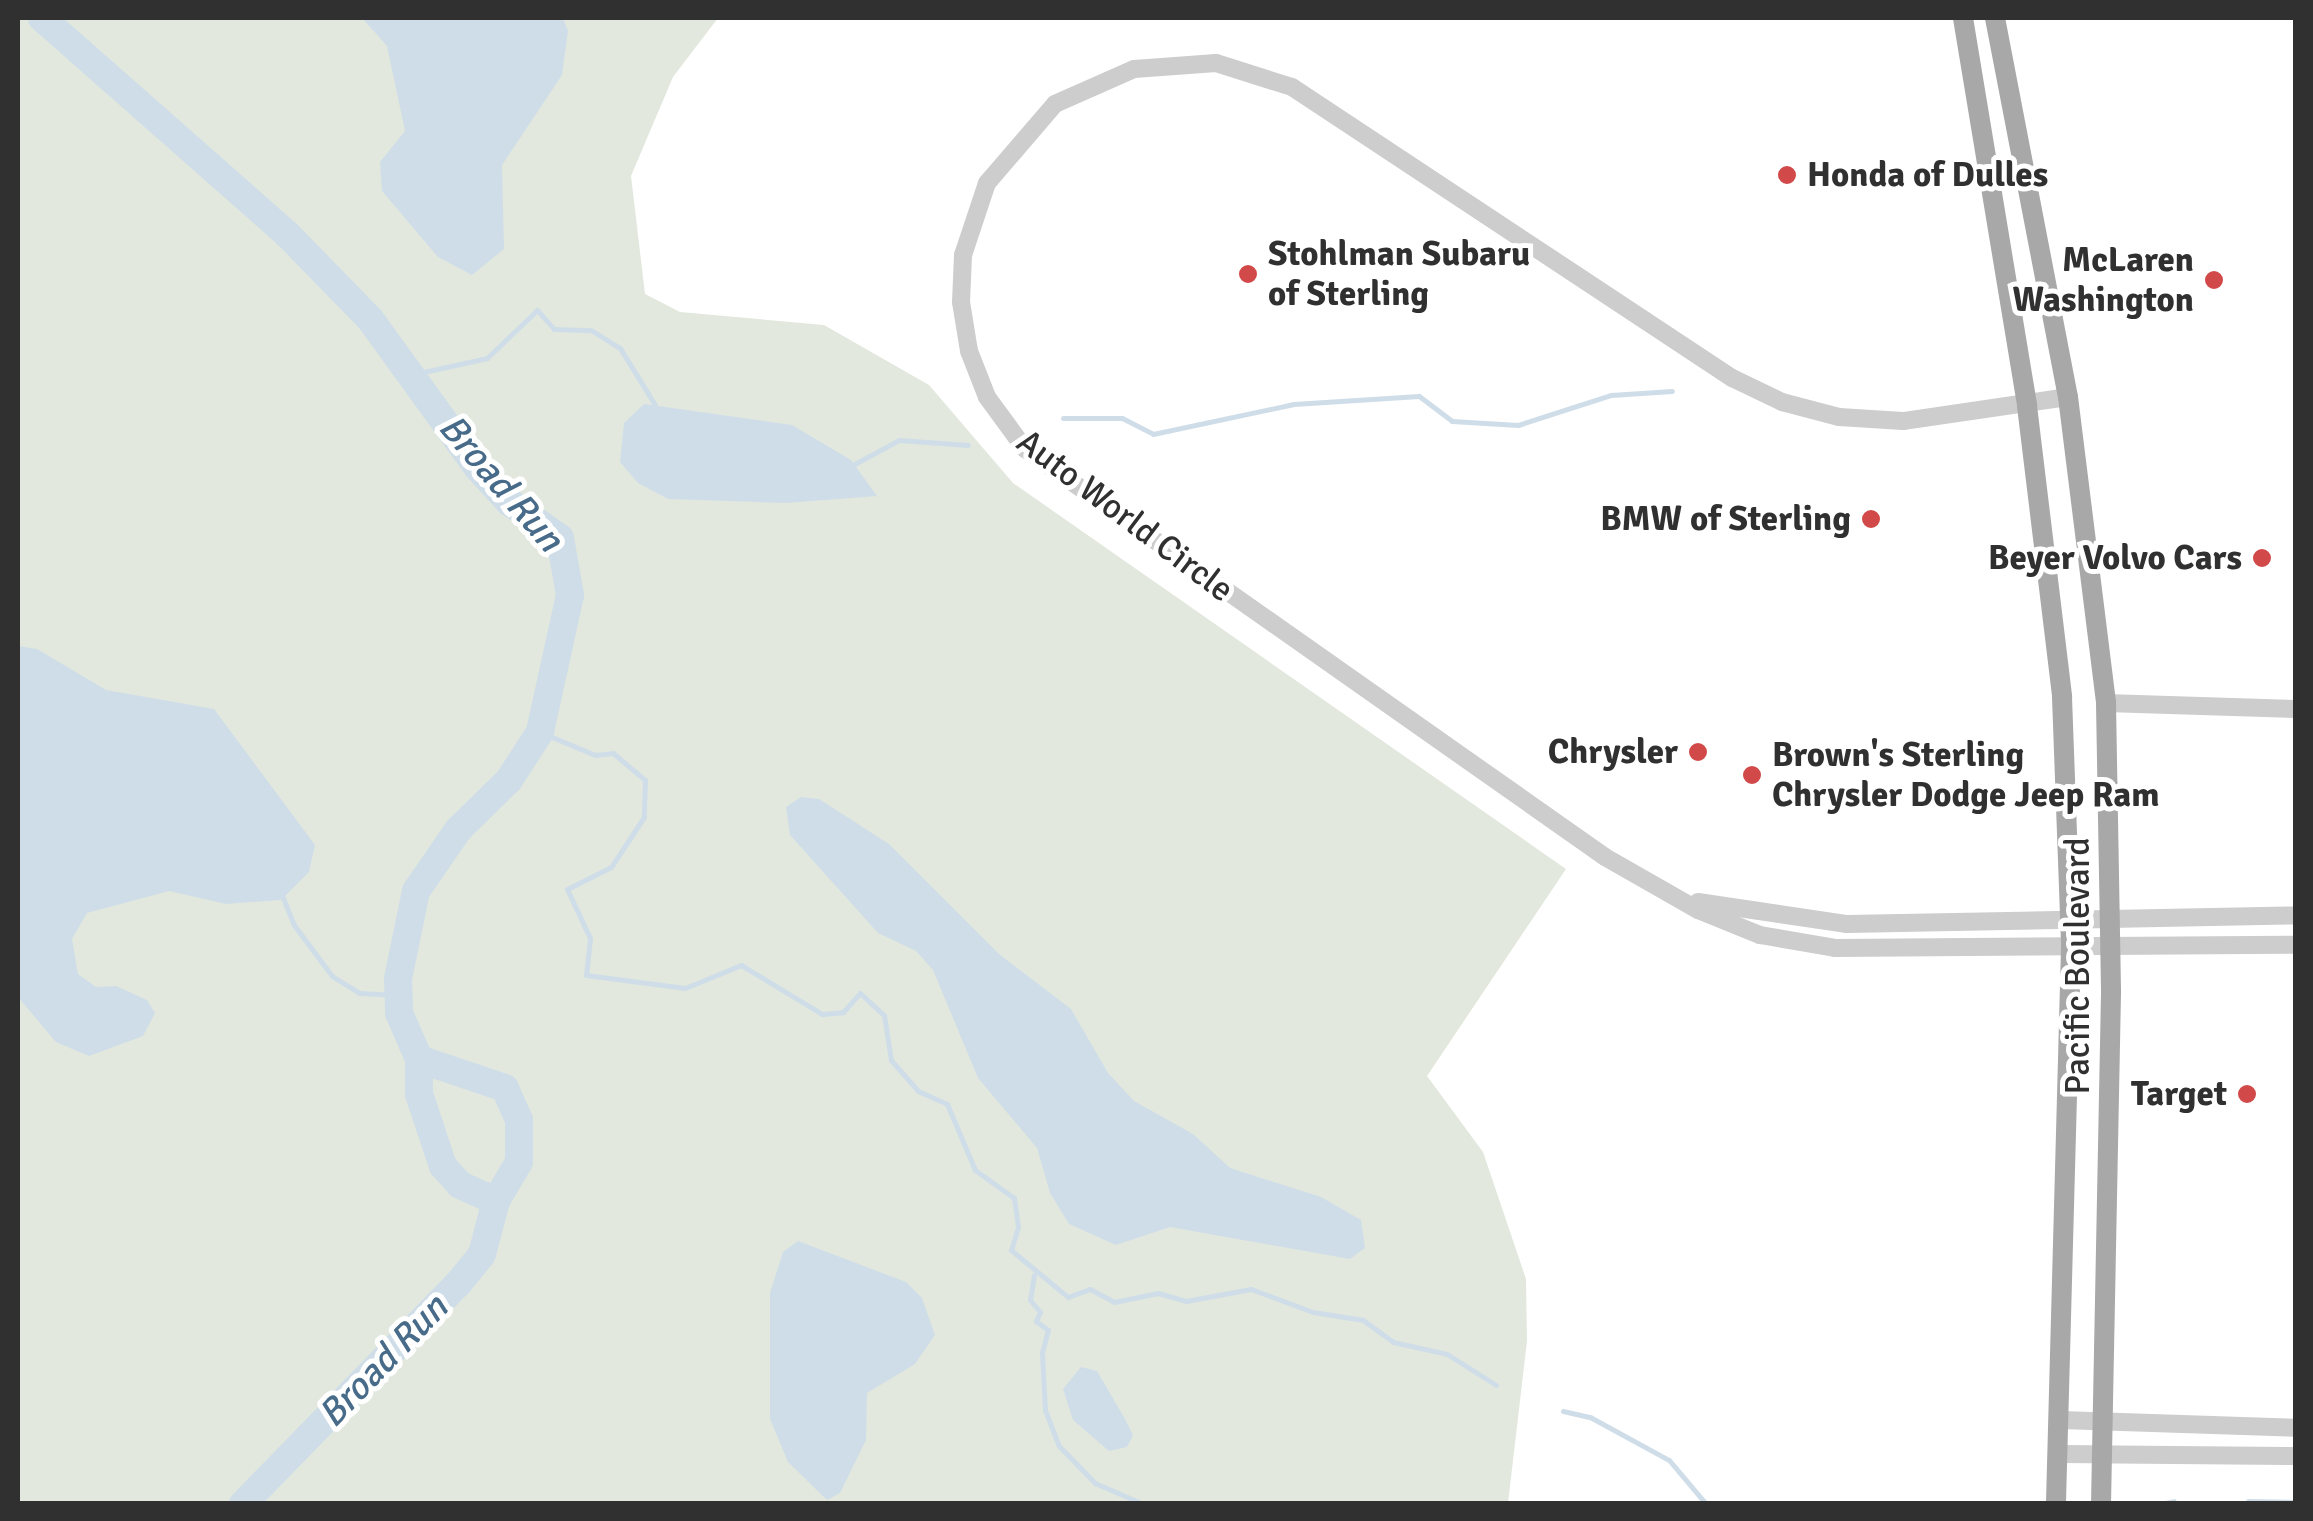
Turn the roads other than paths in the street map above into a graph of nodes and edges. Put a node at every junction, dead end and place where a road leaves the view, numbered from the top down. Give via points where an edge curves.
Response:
1 (1963, 18) edge
2 (1995, 18) edge
3 (2068, 397) junction
4 (2028, 406) junction
5 (2106, 703) junction
6 (2296, 709) edge
7 (1680, 898) junction
8 (2296, 915) edge
9 (2110, 918) junction
10 (2070, 920) junction
11 (2296, 945) edge
12 (2071, 948) junction
13 (2111, 948) junction
14 (2061, 1420) junction
15 (2104, 1421) junction
16 (2296, 1428) edge
17 (2103, 1452) junction
18 (2060, 1454) junction
19 (2296, 1456) edge
20 (2056, 1504) edge
21 (2101, 1504) edge

1 - 4 main road, Pacific Boulevard
2 - 3 main road, Pacific Boulevard
3 - 4 street, Auto World Circle
3 - 5 main road, Pacific Boulevard
4 - 7 street, Auto World Circle via 1904,421 1839,417 1782,402 1732,378 1316,102 1242,67 1173,62 1107,77 1055,104 1002,159 968,232 961,302 977,373 1025,450 1606,857
4 - 10 main road, Pacific Boulevard via 2062,698
5 - 6 street
5 - 9 main road, Pacific Boulevard
7 - 10 street, Auto World Circle via 1847,924
7 - 12 street, Auto World Circle via 1760,935 1806,944
8 - 9 street, Auto World Circle
9 - 10 street, Auto World Circle
9 - 13 main road, Pacific Boulevard
10 - 12 main road, Pacific Boulevard
11 - 13 street, Auto World Circle
12 - 13 street, Auto World Circle
12 - 14 main road, Pacific Boulevard
13 - 15 main road, Pacific Boulevard
14 - 15 street
14 - 18 main road, Pacific Boulevard
15 - 16 street
15 - 17 main road, Pacific Boulevard
17 - 18 street
17 - 19 street
17 - 21 main road, Pacific Boulevard
18 - 20 main road, Pacific Boulevard

